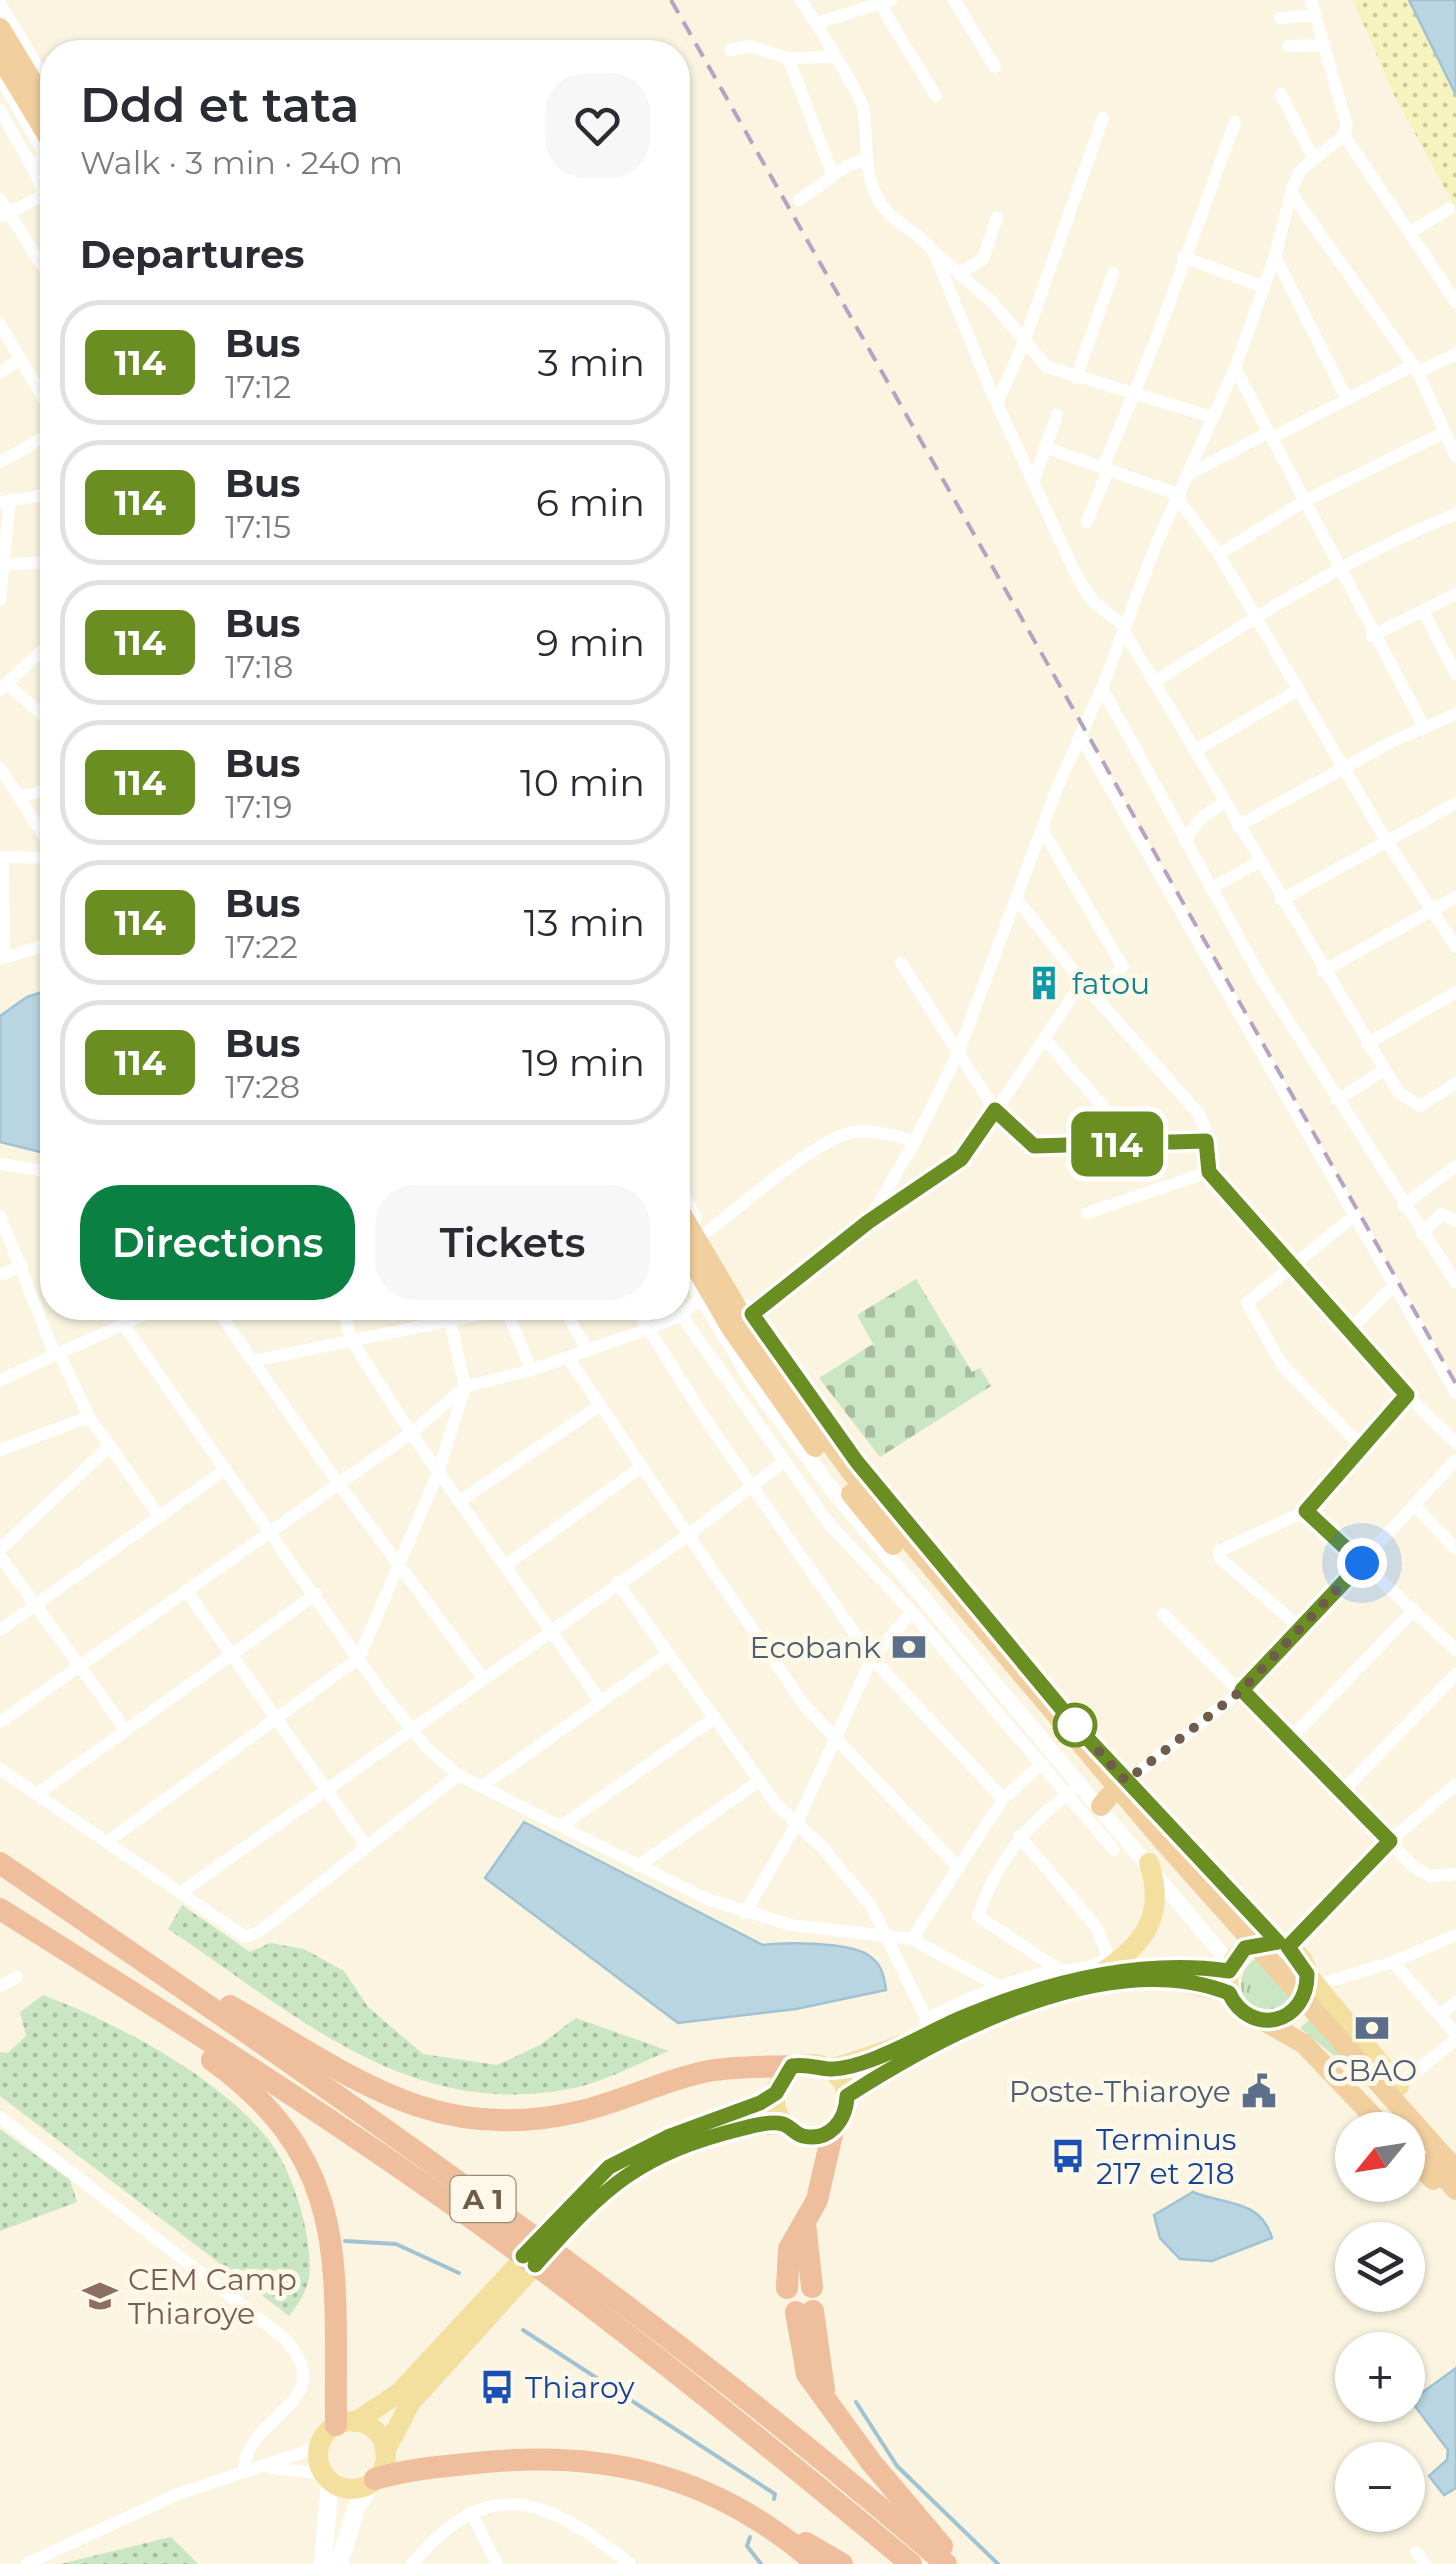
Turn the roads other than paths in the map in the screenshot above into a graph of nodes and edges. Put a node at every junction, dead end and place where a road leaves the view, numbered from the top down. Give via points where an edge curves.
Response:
1 (801, 0) edge
2 (954, 0) edge
3 (1311, 0) edge
4 (885, 2) edge
5 (0, 6) edge
6 (1316, 15) junction
7 (1280, 18) dead end
8 (817, 24) junction
9 (0, 28) edge
10 (1288, 46) dead end
11 (1324, 46) junction
12 (730, 50) dead end
13 (0, 57) edge
14 (834, 57) junction
15 (788, 58) junction
16 (996, 67) dead end
17 (40, 74) edge
18 (0, 75) edge
19 (40, 94) edge
20 (1281, 94) dead end
21 (936, 96) dead end
22 (0, 110) edge
23 (1103, 118) dead end
24 (1234, 122) dead end
25 (40, 133) edge
26 (1344, 134) junction
27 (40, 137) edge
28 (1313, 158) junction
29 (866, 159) junction
30 (40, 160) edge
31 (31, 165) junction
32 (833, 175) junction
33 (40, 188) edge
34 (1291, 193) junction
35 (40, 194) edge
36 (0, 199) edge
37 (799, 200) dead end
38 (1448, 209) dead end
39 (5, 215) edge
40 (997, 217) dead end
41 (1412, 230) junction
42 (934, 252) junction
43 (1276, 256) junction
44 (1183, 257) junction
45 (40, 263) edge
46 (962, 272) junction
47 (1113, 274) dead end
48 (1264, 288) junction
49 (1456, 302) edge
50 (0, 324) edge
51 (1024, 342) junction
52 (1456, 354) edge
53 (20, 360) junction
54 (1235, 368) junction
55 (1416, 368) junction
56 (0, 372) edge
57 (1076, 378) junction
58 (40, 393) edge
59 (1132, 393) junction
60 (1347, 399) junction
61 (997, 403) junction
62 (1057, 415) dead end
63 (1212, 417) junction
64 (1270, 435) junction
65 (40, 440) edge
66 (1452, 444) edge
67 (1044, 447) junction
68 (0, 462) edge
69 (1105, 469) junction
70 (1189, 474) junction
71 (1033, 482) junction
72 (40, 496) edge
73 (1179, 497) junction
74 (5, 501) edge
75 (1303, 502) junction
76 (1456, 514) edge
77 (1086, 522) dead end
78 (1219, 554) junction
79 (40, 563) edge
80 (2, 565) edge
81 (1340, 569) junction
82 (1456, 594) edge
83 (0, 600) edge
84 (1423, 611) junction
85 (1254, 617) junction
86 (1124, 629) junction
87 (1372, 636) junction
88 (40, 654) edge
89 (1456, 674) edge
90 (1156, 680) junction
91 (4, 687) edge
92 (1102, 688) junction
93 (1298, 690) junction
94 (1456, 714) edge
95 (40, 715) edge
96 (1424, 727) junction
97 (1080, 735) junction
98 (1196, 750) junction
99 (0, 768) edge
100 (1343, 768) junction
101 (10, 790) edge
102 (40, 790) edge
103 (1225, 802) junction
104 (1456, 803) edge
105 (1172, 816) junction
106 (1202, 818) junction
107 (1238, 826) junction
108 (1043, 830) junction
109 (40, 831) edge
110 (1186, 840) junction
111 (1387, 842) junction
112 (2, 857) edge
113 (40, 858) edge
114 (1259, 862) junction
115 (1211, 888) junction
116 (1456, 896) edge
117 (1016, 898) junction
118 (1282, 900) junction
119 (1432, 910) junction
120 (1027, 912) junction
121 (1007, 922) junction
122 (40, 946) edge
123 (1456, 947) edge
124 (2, 957) edge
125 (901, 963) dead end
126 (1323, 971) junction
127 (1082, 982) junction
128 (1456, 992) edge
129 (1094, 995) junction
130 (1044, 1038) junction
131 (1367, 1044) junction
132 (959, 1050) junction
133 (1384, 1071) junction
134 (1456, 1083) edge
135 (1336, 1100) junction
136 (995, 1110) junction
137 (1206, 1141) junction
138 (916, 1142) junction
139 (1135, 1144) junction
140 (0, 1164) edge
141 (1456, 1166) edge
142 (40, 1170) edge
143 (1209, 1172) junction
144 (1402, 1205) junction
145 (690, 1209) edge
146 (1087, 1214) dead end
147 (1355, 1215) junction
148 (0, 1216) edge
149 (1456, 1221) edge
150 (868, 1222) junction
151 (690, 1227) edge
152 (704, 1234) junction
153 (1422, 1234) junction
154 (690, 1264) edge
155 (22, 1266) junction
156 (1291, 1268) junction
157 (690, 1273) edge
158 (0, 1275) edge
159 (1456, 1282) edge
160 (1394, 1286) junction
161 (701, 1298) junction
162 (690, 1307) edge
163 (40, 1311) edge
164 (747, 1317) junction
165 (43, 1320) edge
166 (132, 1320) edge
167 (224, 1320) edge
168 (346, 1320) edge
169 (454, 1320) edge
170 (512, 1320) edge
171 (571, 1320) edge
172 (642, 1320) edge
173 (669, 1320) edge
174 (684, 1320) edge
175 (450, 1321) junction
176 (123, 1324) junction
177 (648, 1329) junction
178 (1348, 1331) junction
179 (352, 1341) junction
180 (588, 1350) junction
181 (57, 1354) junction
182 (568, 1358) junction
183 (253, 1361) junction
184 (532, 1370) junction
185 (0, 1380) edge
186 (466, 1387) junction
187 (1456, 1393) edge
188 (1407, 1395) junction
189 (600, 1406) junction
190 (89, 1417) junction
191 (411, 1433) junction
192 (1456, 1443) edge
193 (110, 1446) junction
194 (1362, 1447) junction
195 (0, 1450) edge
196 (1456, 1460) edge
197 (782, 1463) junction
198 (641, 1467) junction
199 (226, 1469) junction
200 (438, 1473) junction
201 (338, 1484) junction
202 (753, 1487) junction
203 (460, 1501) junction
204 (1415, 1506) junction
205 (1306, 1511) junction
206 (160, 1517) junction
207 (270, 1530) junction
208 (687, 1536) junction
209 (1455, 1548) edge
210 (0, 1553) edge
211 (400, 1562) junction
212 (1362, 1563) junction
213 (506, 1565) junction
214 (618, 1582) junction
215 (186, 1590) junction
216 (316, 1594) junction
217 (36, 1605) junction
218 (1414, 1610) junction
219 (912, 1612) junction
220 (1163, 1614) dead end
221 (550, 1628) junction
222 (1300, 1628) junction
223 (0, 1630) edge
224 (1456, 1650) edge
225 (668, 1654) junction
226 (230, 1655) junction
227 (359, 1658) junction
228 (872, 1658) junction
229 (80, 1666) junction
230 (1456, 1674) edge
231 (483, 1678) junction
232 (1242, 1690) junction
233 (600, 1702) junction
234 (714, 1718) junction
235 (276, 1720) junction
236 (0, 1722) edge
237 (125, 1728) junction
238 (410, 1729) junction
239 (1290, 1739) junction
240 (834, 1742) junction
241 (1042, 1763) junction
242 (0, 1769) edge
243 (458, 1775) junction
244 (758, 1781) junction
245 (1083, 1784) junction
246 (1456, 1784) edge
247 (482, 1786) junction
248 (326, 1790) junction
249 (1342, 1792) junction
250 (1114, 1793) junction
251 (37, 1794) junction
252 (1068, 1794) junction
253 (1003, 1800) junction
254 (564, 1825) junction
255 (796, 1825) junction
256 (1019, 1836) junction
257 (1390, 1841) junction
258 (107, 1842) junction
259 (366, 1846) junction
260 (1114, 1850) dead end
261 (1155, 1850) junction
262 (0, 1863) edge
263 (956, 1865) junction
264 (638, 1866) junction
265 (1456, 1874) edge
266 (180, 1893) junction
267 (0, 1909) edge
268 (745, 1913) junction
269 (888, 1934) junction
270 (1455, 1938) edge
271 (912, 1940) junction
272 (1283, 1944) junction
273 (1393, 1962) junction
274 (1230, 1968) junction
275 (1061, 1971) junction
276 (1100, 1975) junction
277 (17, 1978) dead end
278 (1310, 1982) junction
279 (0, 1986) edge
280 (998, 1986) junction
281 (188, 1991) junction
282 (1229, 1993) junction
283 (1456, 2002) edge
284 (165, 2012) junction
285 (1440, 2015) junction
286 (1264, 2022) junction
287 (928, 2026) junction
288 (1456, 2037) edge
289 (792, 2066) junction
290 (829, 2069) junction
291 (1400, 2086) junction
292 (776, 2093) junction
293 (847, 2096) junction
294 (1369, 2112) edge
295 (1386, 2112) edge
296 (1387, 2112) edge
297 (0, 2117) edge
298 (784, 2124) junction
299 (833, 2130) junction
300 (1425, 2151) edge
301 (1456, 2151) edge
302 (1425, 2155) edge
303 (1425, 2157) edge
304 (1456, 2170) edge
305 (1456, 2190) edge
306 (1456, 2200) edge
307 (560, 2226) junction
308 (521, 2270) junction
309 (800, 2287) dead end
310 (801, 2312) dead end
311 (346, 2423) junction
312 (319, 2448) junction
313 (385, 2451) junction
314 (264, 2468) junction
315 (244, 2472) junction
316 (327, 2478) junction
317 (374, 2481) junction
318 (471, 2512) junction
319 (792, 2542) junction
320 (1416, 2552) dead end
321 (26, 2564) edge
322 (323, 2564) edge
323 (340, 2564) edge
324 (412, 2564) edge
325 (497, 2564) edge
326 (630, 2564) edge
327 (805, 2564) edge
328 (817, 2564) edge
329 (830, 2564) edge
330 (842, 2564) edge
331 (910, 2564) edge
332 (946, 2564) edge
333 (957, 2564) edge
334 (1426, 2564) edge

1 - 8 street
2 - 16 street
3 - 6 street
4 - 8 street
4 - 21 street
5 - 17 street
6 - 7 street
6 - 11 street
8 - 14 street
9 - 19 highway
10 - 11 street
11 - 26 street via 1346,114
12 - 15 street via 750,46
13 - 25 highway
14 - 15 street
14 - 29 street via 863,104
15 - 32 street
18 - 27 street
20 - 28 street
22 - 31 street
23 - 51 street
24 - 44 street
26 - 28 street
26 - 41 street
28 - 34 street
29 - 32 street
29 - 42 street via 884,209
30 - 31 street
31 - 33 street
32 - 37 street
34 - 43 street
34 - 55 street
35 - 39 street
36 - 39 street
38 - 41 street
39 - 45 street
40 - 46 street via 983,259
41 - 49 street
42 - 46 street
42 - 61 street
43 - 48 street
43 - 60 street
44 - 48 street
44 - 59 street
46 - 51 street
47 - 57 street
48 - 54 street
50 - 53 street
51 - 57 street via 1046,367
51 - 61 street
52 - 55 street
53 - 56 street
53 - 58 street
54 - 63 street
54 - 64 street
55 - 60 street
55 - 66 street
57 - 59 street
59 - 63 street
59 - 69 street
60 - 64 street
61 - 71 street
62 - 67 street
63 - 70 street
64 - 70 street
64 - 75 street
65 - 68 street
66 - 75 street
67 - 69 street
67 - 71 street
69 - 73 street
69 - 77 street
70 - 73 street
71 - 86 street via 1078,580
72 - 74 street
73 - 78 street
73 - 86 street
74 - 80 street
75 - 78 street
75 - 81 street
76 - 81 street
78 - 85 street
79 - 80 street
80 - 83 street
81 - 85 street
81 - 87 street
82 - 84 street
84 - 87 street
84 - 89 street
85 - 90 street
85 - 93 street
86 - 90 street
86 - 92 street
87 - 96 street
88 - 91 street
90 - 98 street
91 - 95 street
92 - 97 street
92 - 105 street
93 - 98 street
93 - 100 street
94 - 96 street
96 - 100 street
97 - 108 street
97 - 147 street
98 - 103 street
99 - 101 street
100 - 107 street
100 - 111 street
101 - 102 street
101 - 109 street
103 - 106 street
103 - 107 street
104 - 111 street
105 - 106 street
105 - 110 street
106 - 110 street
107 - 114 street
108 - 117 street
108 - 129 street via 1123,966
110 - 115 street
111 - 118 street
111 - 119 street
112 - 113 street
112 - 124 street
114 - 115 street
114 - 118 street
115 - 135 street
116 - 119 street
117 - 120 street
117 - 121 street
118 - 126 street
119 - 123 street
119 - 126 street
120 - 121 street
120 - 127 street
121 - 132 street
122 - 124 street
125 - 132 street
126 - 131 street
127 - 129 street
127 - 130 street
128 - 131 street
129 - 137 street via 1198,1114
130 - 136 street
130 - 139 street
131 - 133 street
132 - 136 street
132 - 138 street
133 - 134 street via 1414,1106
133 - 135 street
135 - 144 street
136 - 139 street via 1034,1146
136 - 150 street via 961,1159
137 - 139 street
137 - 143 street
138 - 150 street
138 - 152 street via 883,1132 844,1134
140 - 142 street
141 - 144 street
143 - 146 street
143 - 156 street
144 - 153 street
145 - 152 street
147 - 156 street
147 - 160 street
148 - 155 street
149 - 153 street via 1441,1214
150 - 164 street
151 - 164 highway
152 - 164 street
153 - 159 street
154 - 250 highway via 829,1466
155 - 158 street
155 - 163 street
156 - 178 street
156 - 194 street via 1247,1308 1284,1366
157 - 161 street
160 - 178 street
160 - 187 street
161 - 162 street
161 - 245 street via 755,1386 830,1487
164 - 250 highway via 852,1473
165 - 181 street
166 - 176 street
167 - 183 street
168 - 179 street
169 - 175 street
170 - 184 street
171 - 180 street
172 - 177 street
173 - 177 street
174 - 197 street
175 - 179 street
175 - 186 street
176 - 181 street
176 - 199 street
177 - 180 street
177 - 202 street
178 - 188 street
179 - 183 street
179 - 191 street
180 - 182 street
181 - 185 street
181 - 190 street
182 - 184 street
182 - 189 street
183 - 201 street
184 - 186 street
186 - 191 street
186 - 200 street
188 - 192 street
188 - 194 street
189 - 198 street
189 - 203 street
190 - 193 street
190 - 195 street
191 - 200 street
191 - 201 street
193 - 206 street
193 - 210 street
194 - 205 street
196 - 204 street
197 - 202 street
197 - 219 street
198 - 208 street
198 - 213 street
199 - 206 street
199 - 207 street
200 - 203 street
200 - 211 street
201 - 207 street
201 - 211 street
202 - 208 street
202 - 228 street
203 - 213 street
204 - 209 street
204 - 212 street
205 - 212 street
205 - 222 street via 1218,1554
206 - 217 street
207 - 215 street
207 - 216 street
208 - 214 street
208 - 240 street
210 - 217 street
211 - 227 street
211 - 231 street
212 - 218 street
212 - 222 street
213 - 221 street
214 - 221 street
214 - 225 street
215 - 226 street
215 - 229 street
216 - 226 street
216 - 227 street
217 - 223 street
217 - 229 street
218 - 224 street
218 - 239 street
219 - 228 street
219 - 241 street
220 - 232 street
221 - 231 street
221 - 233 street
222 - 232 street
225 - 233 street
225 - 234 street
226 - 235 street
226 - 237 street
227 - 235 street
227 - 238 street
228 - 240 street
228 - 253 street
229 - 236 street
229 - 237 street
230 - 249 street
231 - 238 street
232 - 239 street
232 - 250 street
233 - 247 street
234 - 244 street
234 - 254 street
235 - 248 street
235 - 258 street
237 - 251 street
238 - 243 street
238 - 248 street
239 - 249 street
240 - 255 street
240 - 263 street
241 - 252 street
241 - 253 street
242 - 251 street
243 - 247 street
243 - 259 street
244 - 255 street
244 - 264 street
245 - 250 street
245 - 252 street
246 - 257 street
247 - 254 street
248 - 259 street
248 - 266 street
249 - 257 street
250 - 261 highway
250 - 272 street
251 - 258 street
252 - 256 street
252 - 260 street
253 - 263 street
254 - 264 street
255 - 268 street
255 - 269 street via 856,1886
256 - 275 street via 978,1916
256 - 275 street via 1096,1928 1107,1951 1104,1961
257 - 265 street via 1422,1874
257 - 272 street
258 - 266 street
259 - 266 street via 252,1936 238,1934
261 - 274 street
261 - 276 main road via 1157,1901 1147,1934
261 - 295 highway
261 - 296 highway
262 - 281 highway, A 1
263 - 271 street
264 - 268 street
267 - 284 highway, A 1
268 - 269 street via 803,1927
269 - 271 street
269 - 287 street
270 - 273 street
271 - 280 street
272 - 274 main road via 1245,1948
272 - 278 main road
273 - 278 street
273 - 285 street
274 - 276 main road
274 - 282 main road
275 - 280 street
276 - 287 main road
277 - 279 street
278 - 286 main road via 1290,2015
278 - 291 main road
280 - 287 street
281 - 289 highway via 215,1997 381,2095 469,2118 571,2114 710,2071
281 - 332 highway, A 1 via 520,2224 738,2391
282 - 286 main road via 1239,2009
282 - 293 main road via 1165,1979 1050,1998 957,2033
283 - 285 street
284 - 311 highway via 182,2038 274,2113 316,2180 333,2247
284 - 331 highway, A 1 via 504,2242 722,2408
285 - 288 street
286 - 294 highway via 1304,2044
287 - 290 main road via 878,2055
288 - 291 street
289 - 290 main road
289 - 292 main road
290 - 293 main road
291 - 301 highway
292 - 298 main road
292 - 307 main road via 631,2153 592,2181
293 - 299 main road
297 - 315 street via 296,2353 301,2392 246,2447
298 - 299 main road via 813,2137
298 - 307 main road via 744,2128 649,2160
299 - 309 highway via 818,2200 805,2223
300 - 304 highway
302 - 305 highway
303 - 306 highway
307 - 308 main road
308 - 311 main road via 399,2393
308 - 313 main road via 411,2402
310 - 333 highway via 824,2394
311 - 312 main road
311 - 313 main road via 375,2431
312 - 314 street
312 - 316 main road
313 - 317 main road
314 - 315 street
314 - 316 street
315 - 321 street via 154,2504
316 - 317 main road via 356,2489
316 - 322 main road
317 - 319 highway via 508,2459 592,2460 682,2480
317 - 323 main road via 356,2509
318 - 324 street
318 - 325 street
318 - 326 street via 503,2506 555,2512
319 - 327 highway
319 - 328 highway
319 - 329 highway
319 - 330 highway via 814,2546
320 - 334 street

